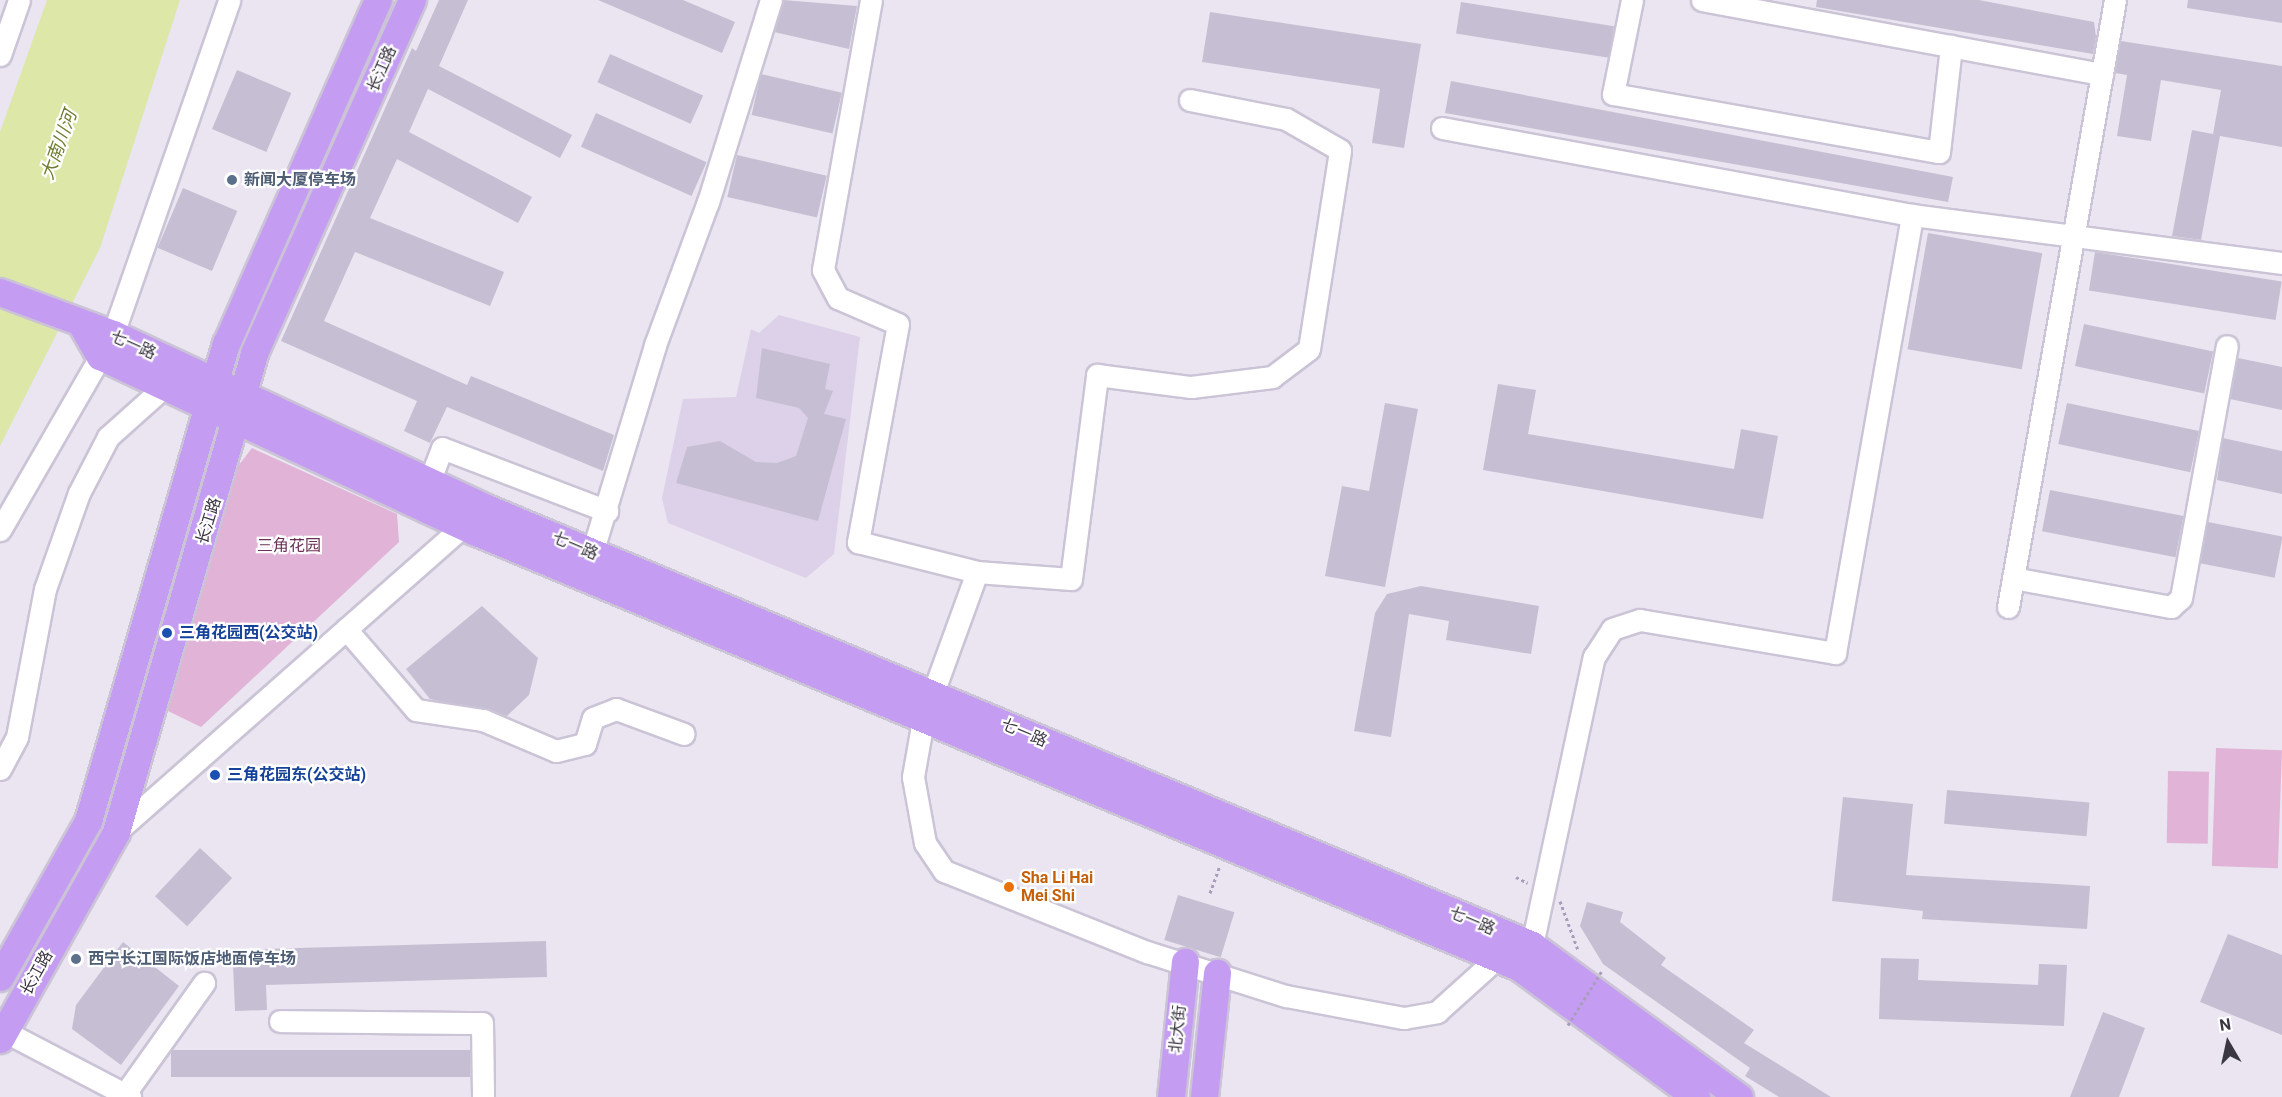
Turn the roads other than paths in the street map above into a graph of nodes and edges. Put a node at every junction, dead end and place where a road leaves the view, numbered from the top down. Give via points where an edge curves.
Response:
1 (19, 0) edge
2 (229, 0) edge
3 (378, 0) edge
4 (412, 0) edge
5 (771, 0) edge
6 (871, 0) edge
7 (1632, 0) edge
8 (1702, 0) edge
9 (2115, 0) edge
10 (1951, 46) junction
11 (0, 55) edge
12 (2102, 74) junction
13 (1190, 100) dead end
14 (1442, 128) dead end
15 (1912, 215) junction
16 (2073, 232) junction
17 (2282, 263) edge
18 (0, 292) edge
19 (106, 345) junction
20 (2227, 346) dead end
21 (164, 387) junction
22 (212, 396) junction
23 (240, 410) junction
24 (429, 482) junction
25 (484, 507) junction
26 (607, 511) junction
27 (464, 526) junction
28 (0, 530) edge
29 (592, 553) junction
30 (977, 572) junction
31 (2013, 578) junction
32 (2008, 607) dead end
33 (346, 629) junction
34 (931, 694) junction
35 (922, 720) junction
36 (684, 734) dead end
37 (0, 769) edge
38 (116, 832) junction
39 (1532, 945) junction
40 (1497, 958) junction
41 (1185, 962) junction
42 (1217, 973) junction
43 (0, 978) edge
44 (204, 983) dead end
45 (280, 1021) dead end
46 (1, 1033) edge
47 (128, 1096) edge
48 (483, 1097) edge
49 (1171, 1097) edge
50 (1204, 1097) edge
51 (1696, 1097) edge
52 (1739, 1097) edge

1 - 11 street
2 - 19 street
3 - 22 main road, 长江路 via 226,344
4 - 23 main road, 长江路 via 254,353
5 - 26 street via 708,202 655,345
6 - 30 street via 823,270 838,298 898,324 858,542
7 - 10 street via 1613,94 1939,152
8 - 10 street
9 - 12 street
10 - 12 street
12 - 16 street
13 - 30 street via 1286,119 1340,150 1309,349 1272,377 1191,387 1097,375 1071,579
14 - 15 street
15 - 16 street
15 - 39 street via 1835,653 1640,620 1612,629 1594,657
16 - 17 street
16 - 31 street
18 - 19 main road, 七一路 via 83,327
19 - 21 main road, 七一路
19 - 22 main road, 七一路
19 - 28 street
20 - 31 street via 2181,598 2171,607
21 - 22 main road, 七一路
21 - 37 street via 108,437 80,493 45,589 16,737
22 - 23 main road, 七一路
22 - 43 main road, 长江路 via 88,821
23 - 24 main road, 七一路
23 - 27 main road, 七一路
23 - 38 main road, 长江路
24 - 25 main road, 七一路
24 - 26 street via 442,448
25 - 27 street
25 - 29 main road, 七一路
26 - 29 street
27 - 33 street
27 - 35 main road, 七一路
29 - 34 main road, 七一路
30 - 34 street
31 - 32 street
33 - 36 street via 416,710 483,720 556,751 585,744 593,718 616,710
33 - 38 street
34 - 35 street
34 - 39 main road, 七一路
35 - 40 main road, 七一路
35 - 41 street via 913,777 925,843 944,871
38 - 46 main road, 长江路
39 - 52 main road, 七一路
40 - 42 street via 1437,1012 1404,1018 1286,996
40 - 51 main road, 七一路 via 1519,967
41 - 42 street
41 - 49 main road, 北大街
42 - 50 main road, 北大街
44 - 47 street
45 - 48 street via 482,1023
46 - 47 street

